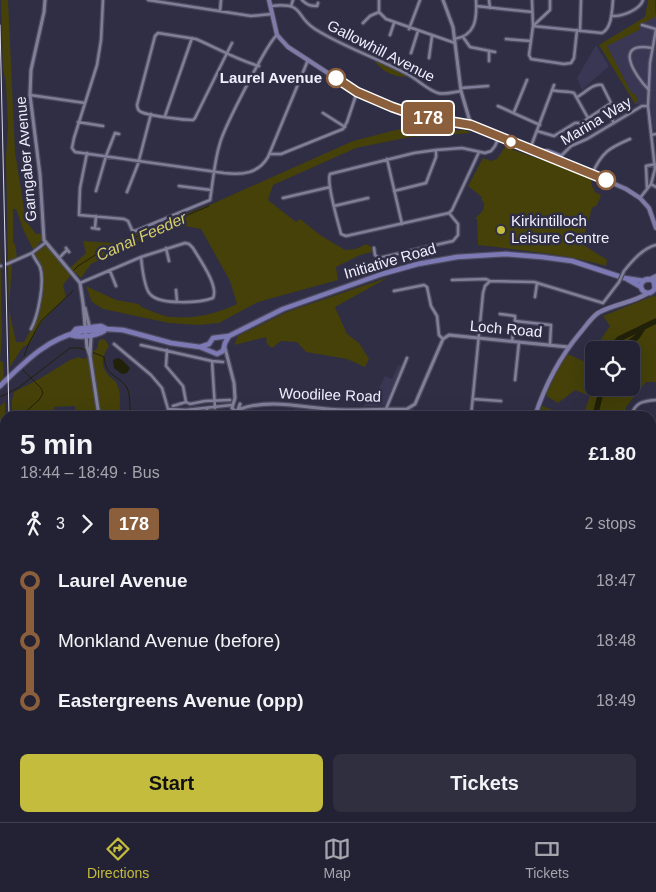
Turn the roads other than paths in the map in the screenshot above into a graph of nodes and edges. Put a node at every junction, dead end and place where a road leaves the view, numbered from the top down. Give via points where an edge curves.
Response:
1 (45, 0) edge
2 (103, 0) edge
3 (148, 0) edge
4 (221, 0) edge
5 (269, 0) edge
6 (294, 0) edge
7 (302, 0) edge
8 (379, 0) edge
9 (420, 0) edge
10 (443, 0) edge
11 (476, 0) edge
12 (489, 0) edge
13 (532, 0) edge
14 (550, 0) edge
15 (581, 0) edge
16 (613, 0) edge
17 (161, 1) edge
18 (642, 2) edge
19 (271, 6) junction
20 (291, 6) junction
21 (318, 6) dead end
22 (476, 6) junction
23 (646, 6) dead end
24 (490, 8) junction
25 (220, 11) junction
26 (380, 12) junction
27 (532, 12) junction
28 (272, 14) junction
29 (611, 16) junction
30 (363, 23) dead end
31 (394, 23) junction
32 (642, 25) dead end
33 (533, 26) junction
34 (409, 29) junction
35 (418, 31) junction
36 (578, 31) junction
37 (656, 31) edge
38 (390, 34) dead end
39 (277, 35) junction
40 (432, 36) junction
41 (463, 37) junction
42 (192, 38) junction
43 (506, 39) dead end
44 (454, 41) junction
45 (531, 41) junction
46 (232, 43) dead end
47 (652, 48) junction
48 (489, 51) junction
49 (495, 52) dead end
50 (227, 53) junction
51 (411, 53) dead end
52 (429, 58) dead end
53 (308, 60) junction
54 (489, 61) dead end
55 (259, 66) junction
56 (527, 80) dead end
57 (554, 85) dead end
58 (488, 86) dead end
59 (461, 90) junction
60 (552, 90) junction
61 (648, 90) junction
62 (357, 92) junction
63 (30, 95) junction
64 (577, 97) junction
65 (85, 103) junction
66 (498, 106) dead end
67 (648, 106) junction
68 (605, 108) junction
69 (323, 112) dead end
70 (514, 112) junction
71 (151, 114) junction
72 (165, 116) junction
73 (588, 118) junction
74 (78, 122) junction
75 (614, 123) junction
76 (471, 125) junction
77 (540, 125) junction
78 (103, 126) dead end
79 (345, 127) junction
80 (537, 131) junction
81 (119, 134) dead end
82 (656, 134) edge
83 (650, 136) junction
84 (499, 137) junction
85 (630, 140) dead end
86 (436, 150) junction
87 (532, 150) junction
88 (479, 152) junction
89 (87, 153) junction
90 (269, 154) junction
91 (106, 156) junction
92 (561, 156) junction
93 (387, 159) junction
94 (557, 160) junction
95 (139, 161) junction
96 (655, 164) edge
97 (215, 172) junction
98 (592, 174) junction
99 (651, 184) junction
100 (179, 186) dead end
101 (330, 187) junction
102 (656, 187) edge
103 (647, 189) junction
104 (211, 190) junction
105 (96, 191) dead end
106 (394, 191) junction
107 (126, 192) dead end
108 (283, 198) dead end
109 (368, 198) dead end
110 (640, 198) junction
111 (334, 206) junction
112 (449, 212) junction
113 (96, 216) junction
114 (402, 224) junction
115 (95, 228) dead end
116 (656, 228) edge
117 (45, 243) junction
118 (656, 245) edge
119 (166, 248) junction
120 (374, 248) dead end
121 (67, 250) dead end
122 (32, 254) junction
123 (60, 257) junction
124 (141, 257) junction
125 (169, 261) dead end
126 (7, 264) dead end
127 (110, 270) junction
128 (656, 276) edge
129 (624, 278) junction
130 (452, 280) dead end
131 (646, 280) junction
132 (490, 281) junction
133 (80, 283) junction
134 (537, 283) junction
135 (116, 286) dead end
136 (641, 288) junction
137 (653, 289) edge
138 (176, 290) dead end
139 (394, 291) dead end
140 (535, 297) dead end
141 (638, 297) junction
142 (176, 302) junction
143 (500, 314) dead end
144 (515, 321) junction
145 (31, 330) dead end
146 (88, 331) junction
147 (229, 336) junction
148 (220, 338) junction
149 (443, 338) junction
150 (479, 338) junction
151 (512, 341) junction
152 (519, 341) junction
153 (114, 344) dead end
154 (141, 344) dead end
155 (209, 344) junction
156 (550, 344) junction
157 (225, 345) junction
158 (200, 347) junction
159 (568, 347) junction
160 (167, 350) junction
161 (210, 351) junction
162 (220, 354) junction
163 (227, 356) junction
164 (406, 358) dead end
165 (212, 361) junction
166 (224, 362) dead end
167 (514, 380) dead end
168 (0, 386) edge
169 (473, 399) junction
170 (214, 400) junction
171 (230, 400) dead end
172 (656, 400) edge
173 (501, 401) dead end
174 (186, 402) junction
175 (173, 406) dead end
176 (236, 406) junction
177 (207, 408) joint
178 (215, 408) junction
179 (386, 409) junction
180 (179, 410) joint
181 (344, 410) joint
182 (98, 411) edge
183 (236, 411) edge
184 (472, 411) edge
185 (537, 411) edge
186 (634, 411) edge

1 - 63 street, Garngaber Avenue via 31,70
2 - 65 street via 97,65
3 - 17 street
4 - 25 street
5 - 19 main road
6 - 20 street
7 - 21 street
8 - 26 street
9 - 34 street
10 - 44 street via 453,27
11 - 22 street
12 - 24 street
13 - 27 street
14 - 33 street via 550,10
15 - 36 street
16 - 29 street
17 - 25 street
18 - 23 street
18 - 29 street via 626,13
19 - 20 street
19 - 28 main road
20 - 59 street, Gallowhill Avenue via 299,10 313,28 344,46 410,75 434,91
22 - 24 street
22 - 41 street via 475,26
24 - 27 street
25 - 28 street via 251,16
26 - 30 street
26 - 31 street
27 - 33 street
28 - 39 main road
29 - 36 street via 605,32
31 - 34 street
31 - 38 street
32 - 37 street
33 - 36 street
33 - 45 street
34 - 35 street
35 - 40 street
35 - 51 street
36 - 45 street via 574,58 568,64 531,59
37 - 47 street
39 - 53 main road via 290,49
39 - 55 street
40 - 44 street
40 - 52 street
41 - 44 street
41 - 48 street via 470,47
42 - 50 street
42 - 71 street via 160,32 155,36 137,106 141,112
42 - 72 street
43 - 45 street
44 - 59 street
46 - 50 street
47 - 61 street
47 - 61 street via 635,47 630,55
48 - 49 street
48 - 54 street
50 - 55 street
50 - 72 street via 195,118
53 - 62 main road
53 - 90 street
55 - 97 street via 220,142
56 - 70 street
57 - 60 street
58 - 59 street, Gallowhill Avenue
59 - 76 street
60 - 64 street via 570,91
60 - 77 street
61 - 67 street
62 - 76 main road via 418,116
62 - 79 street
63 - 65 street
63 - 117 street, Garngaber Avenue
64 - 68 street via 596,84 602,85 610,100
64 - 73 street
65 - 74 street
66 - 70 street
67 - 75 street, Marina Way via 642,106
67 - 83 street
68 - 73 street
68 - 75 street
69 - 79 street
70 - 77 street
71 - 72 street
71 - 95 street
73 - 80 street via 554,136
74 - 78 street
74 - 89 street via 73,150
75 - 92 street, Marina Way via 571,146
76 - 84 main road
77 - 80 street
79 - 90 street via 281,154
80 - 87 street
81 - 91 street via 116,133
82 - 83 street
83 - 96 street
84 - 87 main road
84 - 88 street via 491,151
85 - 98 street via 608,150
86 - 88 street via 462,148
86 - 93 street
86 - 106 street via 426,183
87 - 92 main road
87 - 94 main road
88 - 112 street
89 - 91 street
89 - 113 street via 78,214
90 - 97 street via 263,164 249,173
91 - 95 street
91 - 105 street
92 - 94 street, Marina Way
93 - 101 street via 330,174
93 - 106 street
94 - 98 main road
95 - 97 street
95 - 107 street
96 - 99 street
96 - 103 street via 646,166
97 - 104 street
98 - 110 main road
99 - 102 street
99 - 103 street
100 - 104 street
101 - 108 street
101 - 111 street
103 - 110 street
104 - 113 street via 210,200 135,231 124,219
106 - 114 street
109 - 111 street
110 - 116 main road via 649,208
111 - 114 street via 341,234 346,236
112 - 114 street
112 - 120 street via 458,224 458,235 453,241 379,258
113 - 115 street
117 - 122 street
117 - 123 street
118 - 134 street, bridge via 629,264 602,303
119 - 124 street
119 - 125 street
119 - 142 street via 189,244 214,286 213,298
121 - 123 street
122 - 126 street
122 - 145 street via 40,268 41,287
123 - 133 street
124 - 127 street
124 - 142 street via 150,295
127 - 133 street
127 - 135 street
128 - 131 main road
128 - 137 main road
129 - 131 main road
129 - 136 main road
129 - 147 main road, Initiative Road via 572,262 542,257 506,254 457,256 382,274 283,310
130 - 132 street
131 - 136 main road
131 - 137 main road via 652,282
132 - 134 street
132 - 150 street via 483,293
133 - 146 street
134 - 140 street
136 - 137 main road
136 - 141 main road
137 - 141 main road
138 - 142 street
139 - 149 street via 427,287 437,316 439,335
141 - 159 main road via 591,319
143 - 144 street via 515,316
144 - 151 street
144 - 156 street via 551,325
146 - 158 main road via 101,326
146 - 168 main road via 42,347
146 - 182 street
147 - 148 main road, Initiative Road
147 - 157 main road
148 - 155 main road via 213,338
148 - 157 main road
149 - 150 street, Loch Road via 450,335
149 - 179 street, Woodilee Road via 415,404 408,409
150 - 151 street, Loch Road
150 - 169 street
151 - 152 street, Loch Road
152 - 156 street, Loch Road
152 - 167 street
153 - 180 street via 156,382 163,391 168,409
154 - 160 street
155 - 158 main road
155 - 161 main road
156 - 159 street, Loch Road
157 - 162 main road
157 - 163 street
158 - 161 main road
159 - 185 main road via 548,381
160 - 165 street
160 - 174 street via 166,366 183,386
161 - 162 main road
162 - 163 street
163 - 176 street
164 - 179 street
165 - 166 street
165 - 170 street
169 - 173 street
169 - 184 street
170 - 171 street
170 - 174 street
170 - 178 street
172 - 186 street via 644,400
174 - 175 street
176 - 178 street, Woodilee Road
176 - 181 street, Woodilee Road via 284,404
176 - 183 street
177 - 178 street, Woodilee Road
177 - 180 street, Woodilee Road
179 - 181 street, Woodilee Road

